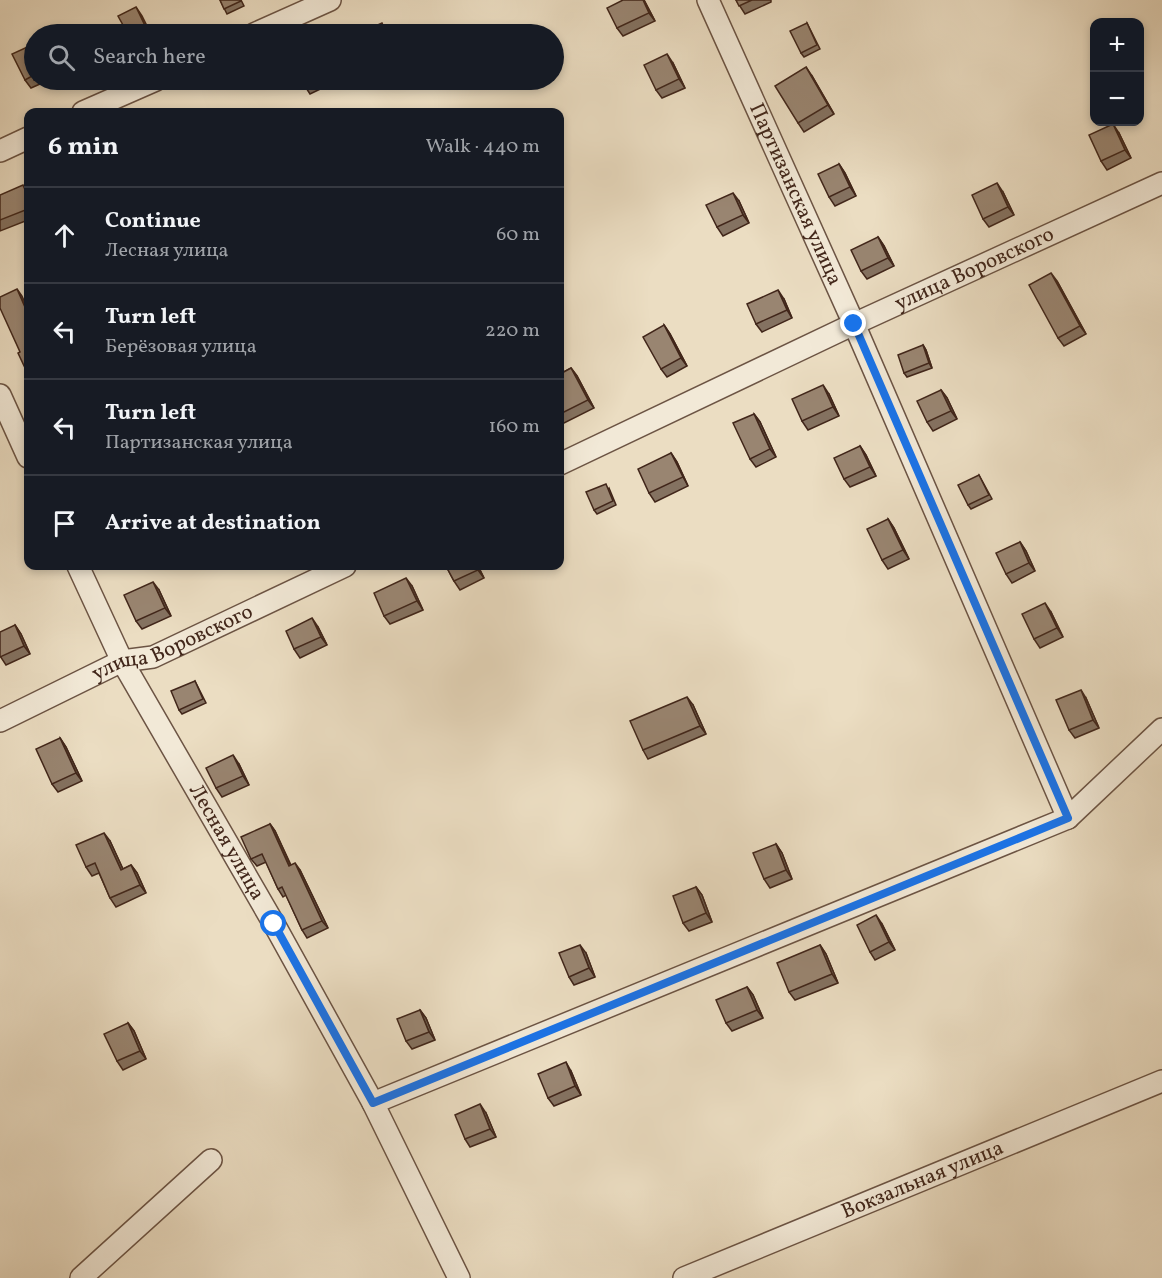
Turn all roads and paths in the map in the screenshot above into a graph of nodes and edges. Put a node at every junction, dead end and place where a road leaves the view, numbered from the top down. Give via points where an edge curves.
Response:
1 (330, 0) edge
2 (708, 0) edge
3 (276, 24) edge
4 (134, 90) edge
5 (93, 108) edge
6 (24, 140) edge
7 (0, 151) edge
8 (1162, 183) edge
9 (854, 324) junction
10 (0, 395) edge
11 (24, 448) edge
12 (564, 462) edge
13 (80, 570) edge
14 (337, 570) edge
15 (122, 662) junction
16 (0, 721) edge
17 (1162, 729) edge
18 (1068, 818) junction
19 (1162, 1081) edge
20 (373, 1103) junction
21 (211, 1160) dead end
22 (81, 1278) edge
23 (459, 1278) edge
24 (684, 1278) edge

1 - 3 street
2 - 9 street, Партизанская улица
4 - 5 street
6 - 7 street
8 - 9 street, улица Воровского
9 - 12 street, улица Воровского
9 - 18 street, Партизанская улица
10 - 11 street
13 - 15 street, Лесная улица
14 - 15 street, улица Воровского via 153,657
15 - 16 street, улица Воровского
15 - 20 street, Лесная улица
17 - 18 street
18 - 20 street
19 - 24 street, Вокзальная улица
20 - 23 street, Лесная улица
21 - 22 street

